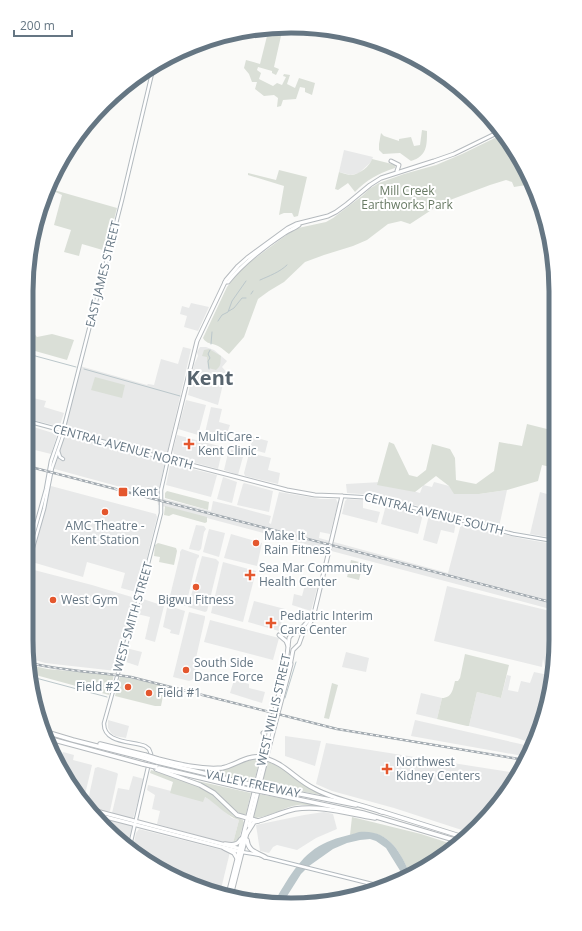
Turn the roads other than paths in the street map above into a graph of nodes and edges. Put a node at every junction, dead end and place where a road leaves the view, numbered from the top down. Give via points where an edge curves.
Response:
1 (152, 74) edge
2 (495, 133) edge
3 (391, 161) dead end
4 (397, 172) junction
5 (33, 423) edge
6 (63, 431) junction
7 (58, 450) junction
8 (63, 459) dead end
9 (168, 460) junction
10 (220, 473) joint
11 (342, 496) junction
12 (39, 515) junction
13 (39, 528) junction
14 (33, 536) edge
15 (549, 540) edge
16 (33, 548) edge
17 (313, 614) junction
18 (295, 634) junction
19 (279, 635) dead end
20 (301, 638) junction
21 (289, 642) junction
22 (296, 646) junction
23 (289, 648) junction
24 (272, 719) junction
25 (270, 729) junction
26 (51, 733) edge
27 (272, 734) junction
28 (53, 740) edge
29 (267, 741) junction
30 (264, 758) junction
31 (158, 760) junction
32 (156, 768) junction
33 (99, 812) edge
34 (382, 812) junction
35 (103, 816) edge
36 (249, 819) junction
37 (261, 820) junction
38 (388, 820) junction
39 (136, 823) junction
40 (246, 834) junction
41 (459, 836) edge
42 (454, 840) edge
43 (132, 843) edge
44 (224, 846) junction
45 (242, 851) junction
46 (265, 857) junction
47 (237, 859) junction
48 (373, 884) edge
49 (229, 890) edge
50 (232, 891) edge

1 - 6 main road, EAST JAMES STREET
2 - 4 main road via 454,154
3 - 4 main road via 399,165
4 - 9 main road via 370,184 336,212 300,224 241,266 226,282 217,296 194,350
5 - 6 main road, CENTRAL AVENUE NORTH
6 - 7 main road, EAST JAMES STREET
6 - 9 main road, CENTRAL AVENUE NORTH
6 - 12 main road, EAST JAMES STREET via 52,457
7 - 8 main road
7 - 13 main road, EAST JAMES STREET
9 - 10 main road, CENTRAL AVENUE NORTH
9 - 39 main road, WEST SMITH STREET via 161,490 161,513 104,721 105,730 112,738 142,745 150,750 151,757
10 - 11 main road, CENTRAL AVENUE SOUTH via 299,493
11 - 15 main road, CENTRAL AVENUE SOUTH via 376,498 513,534
11 - 17 main road
12 - 13 main road
12 - 14 main road
13 - 16 main road
17 - 18 main road via 301,631
17 - 20 main road
18 - 20 main road
18 - 21 main road via 290,636
19 - 23 main road
20 - 22 main road
21 - 22 main road
21 - 23 main road, WEST WILLIS STREET
22 - 27 main road, WEST WILLIS STREET via 291,652 290,666
23 - 24 main road, WEST WILLIS STREET
24 - 25 main road, WEST WILLIS STREET
24 - 27 main road
25 - 29 main road, WEST WILLIS STREET
25 - 29 main road via 263,733
26 - 31 highway, bridge
27 - 30 main road, WEST WILLIS STREET
28 - 32 highway, bridge
29 - 30 main road, WEST WILLIS STREET
30 - 31 highway via 254,757 233,765 212,768
30 - 34 highway via 282,765 317,790
30 - 36 highway, WEST WILLIS STREET
31 - 34 highway, VALLEY FREEWAY, bridge via 249,784
32 - 36 highway via 200,785 219,797 237,815
32 - 38 highway, VALLEY FREEWAY, bridge
33 - 39 main road
34 - 41 highway, VALLEY FREEWAY
35 - 39 main road
36 - 37 highway
36 - 40 highway, WEST WILLIS STREET
37 - 38 highway via 307,808
37 - 40 highway via 252,824
38 - 42 highway, VALLEY FREEWAY
39 - 43 main road
39 - 44 main road
40 - 44 highway via 238,844
40 - 45 highway, WEST WILLIS STREET
40 - 46 highway via 249,849
44 - 45 main road
44 - 47 highway via 234,853
45 - 46 main road
45 - 47 highway
45 - 50 highway
46 - 48 main road
47 - 49 highway

